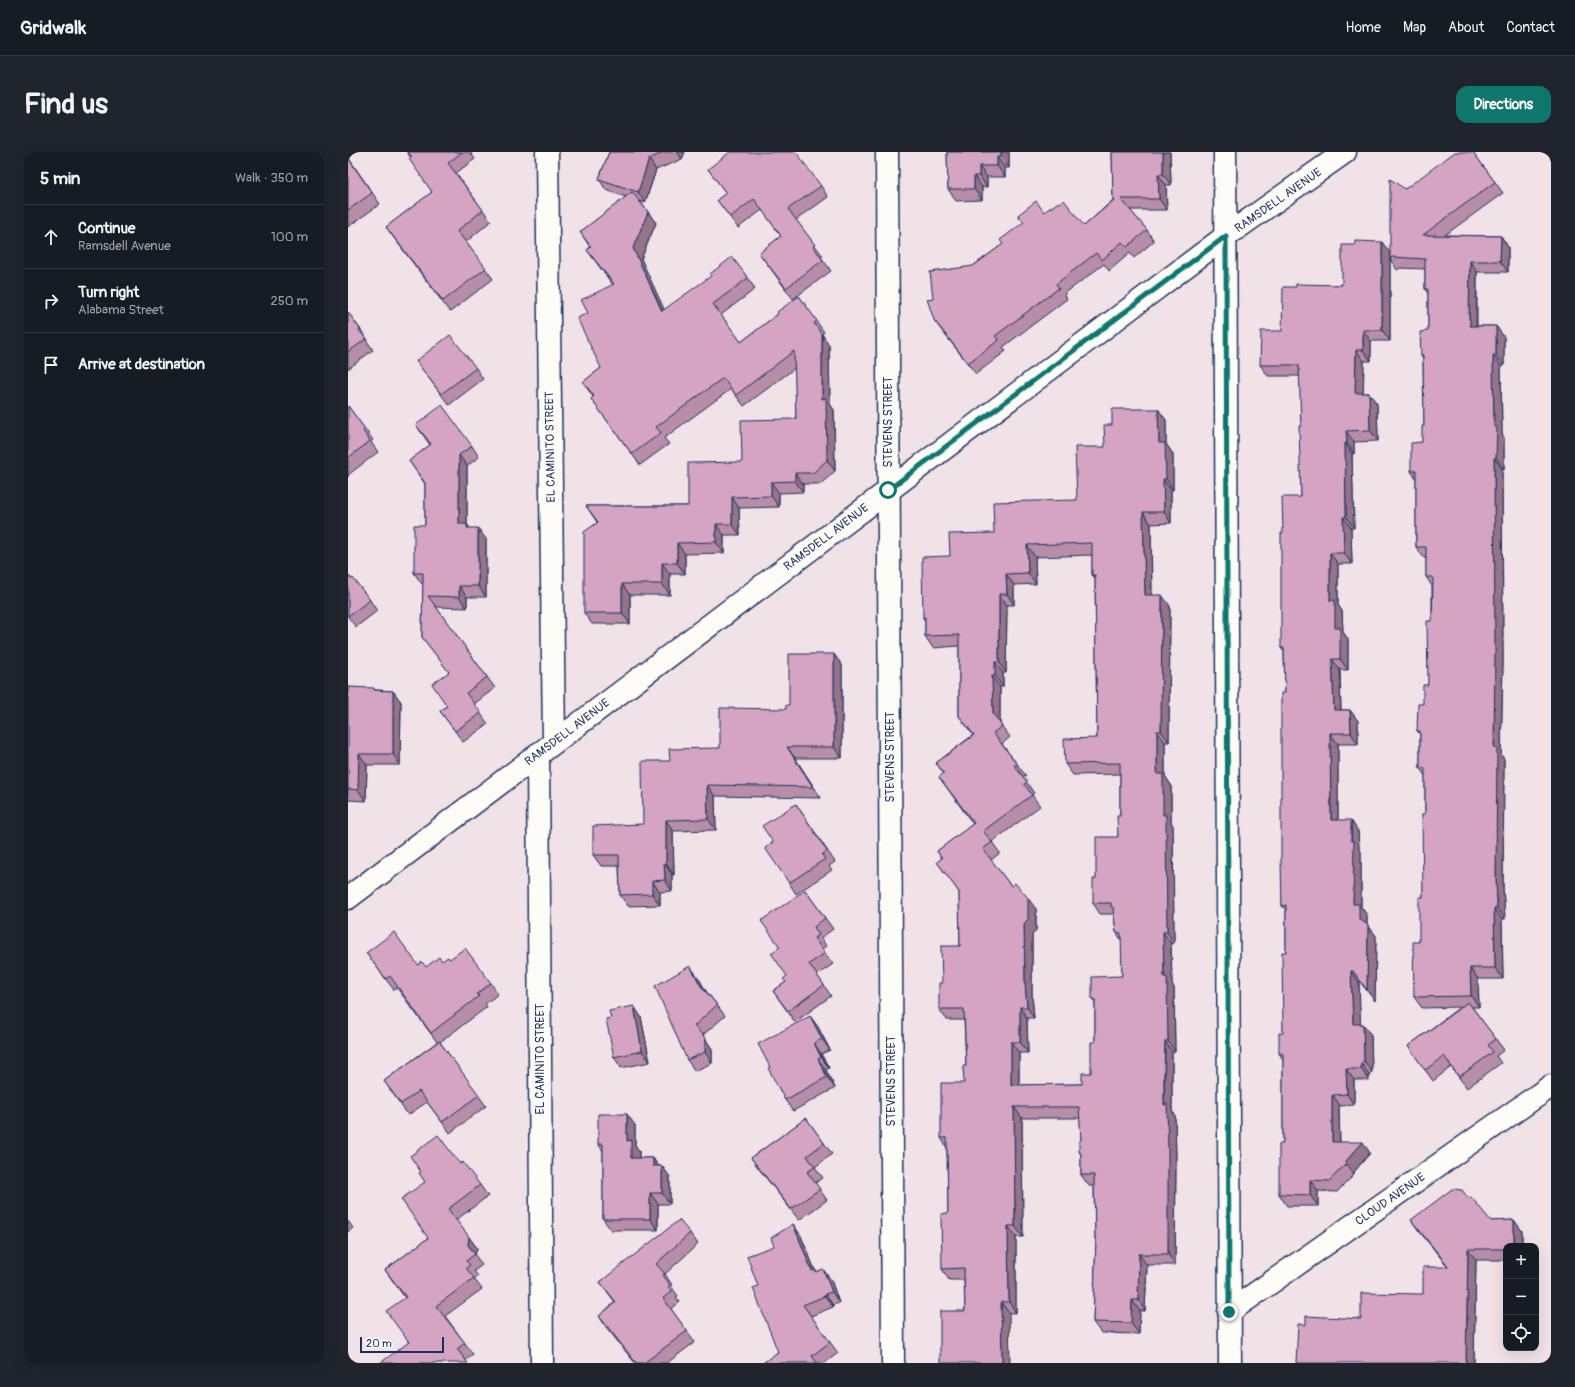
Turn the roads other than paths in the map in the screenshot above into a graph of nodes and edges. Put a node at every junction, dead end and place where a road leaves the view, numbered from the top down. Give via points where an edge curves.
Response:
1 (547, 152) edge
2 (887, 152) edge
3 (1225, 152) edge
4 (1345, 152) edge
5 (1226, 236) junction
6 (888, 490) junction
7 (546, 748) junction
8 (348, 898) edge
9 (1551, 1086) edge
10 (1229, 1312) junction
11 (542, 1363) edge
12 (893, 1363) edge
13 (1230, 1363) edge

1 - 7 street, EL CAMINITO STREET
2 - 6 street, STEVENS STREET
3 - 5 street
4 - 5 street, RAMSDELL AVENUE
5 - 6 street, RAMSDELL AVENUE
5 - 10 street
6 - 7 street, RAMSDELL AVENUE
6 - 12 street, STEVENS STREET
7 - 8 street, RAMSDELL AVENUE
7 - 11 street, EL CAMINITO STREET
9 - 10 street, CLOUD AVENUE
10 - 13 street

